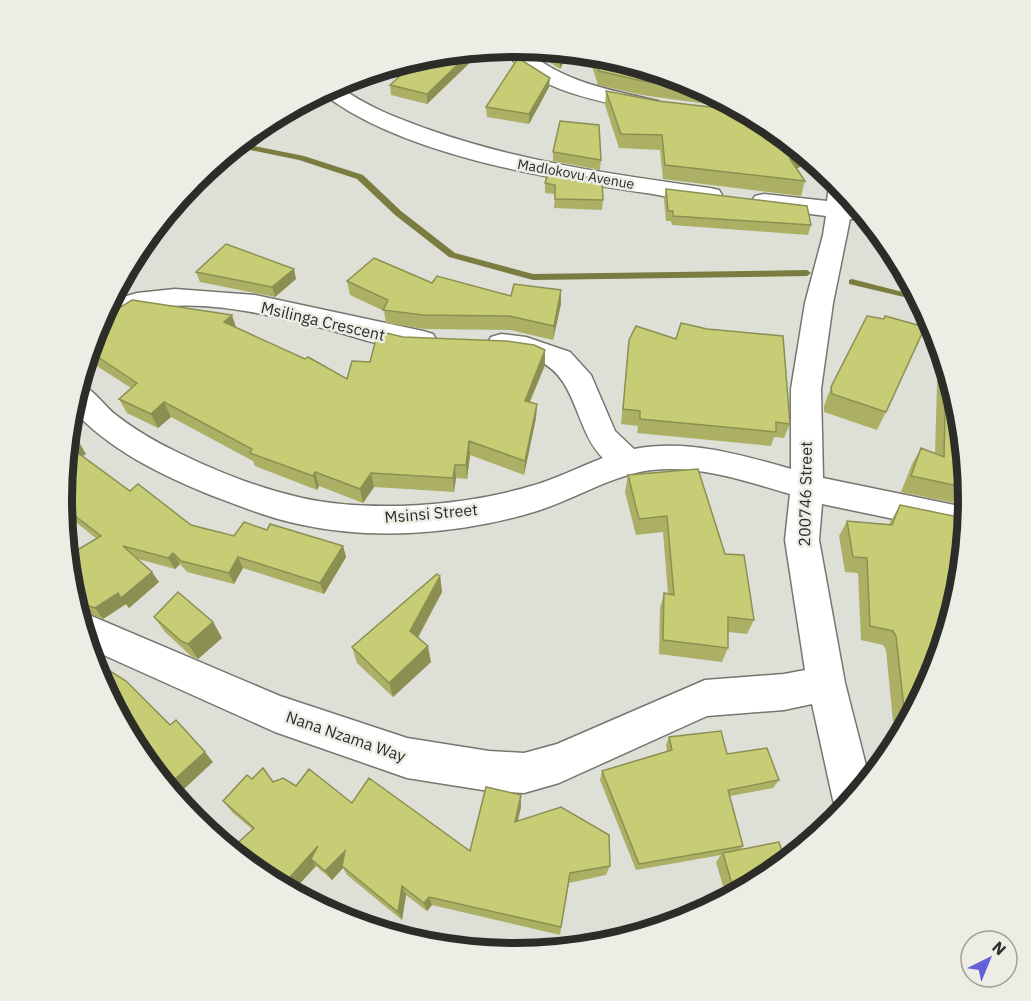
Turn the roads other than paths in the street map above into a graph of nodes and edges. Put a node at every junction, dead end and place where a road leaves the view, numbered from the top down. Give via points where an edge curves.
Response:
1 (525, 57) edge
2 (338, 95) edge
3 (668, 109) edge
4 (843, 202) edge
5 (847, 206) edge
6 (117, 306) edge
7 (84, 402) edge
8 (627, 462) junction
9 (807, 486) junction
10 (958, 519) edge
11 (93, 633) edge
12 (826, 683) junction
13 (852, 790) edge

1 - 3 street via 537,69 573,86
2 - 4 street, Madlokovu Avenue via 361,110 449,146 523,165 734,198
5 - 9 street, 200746 Street via 819,303 806,389
6 - 8 street, Msilinga Crescent via 181,297 232,300 409,340 520,345 553,354 582,385 605,440
7 - 8 street, Msinsi Street via 106,424 137,445 185,469 261,500 326,516 451,514 519,503 563,490
8 - 9 street, Msinsi Street via 670,457 715,462
9 - 10 street, Msinsi Street
9 - 12 street, 200746 Street via 802,540
11 - 12 street, Nana Nzama Way via 275,712 407,758 489,771 524,773 560,764 705,698 784,692
12 - 13 street, 200746 Street

